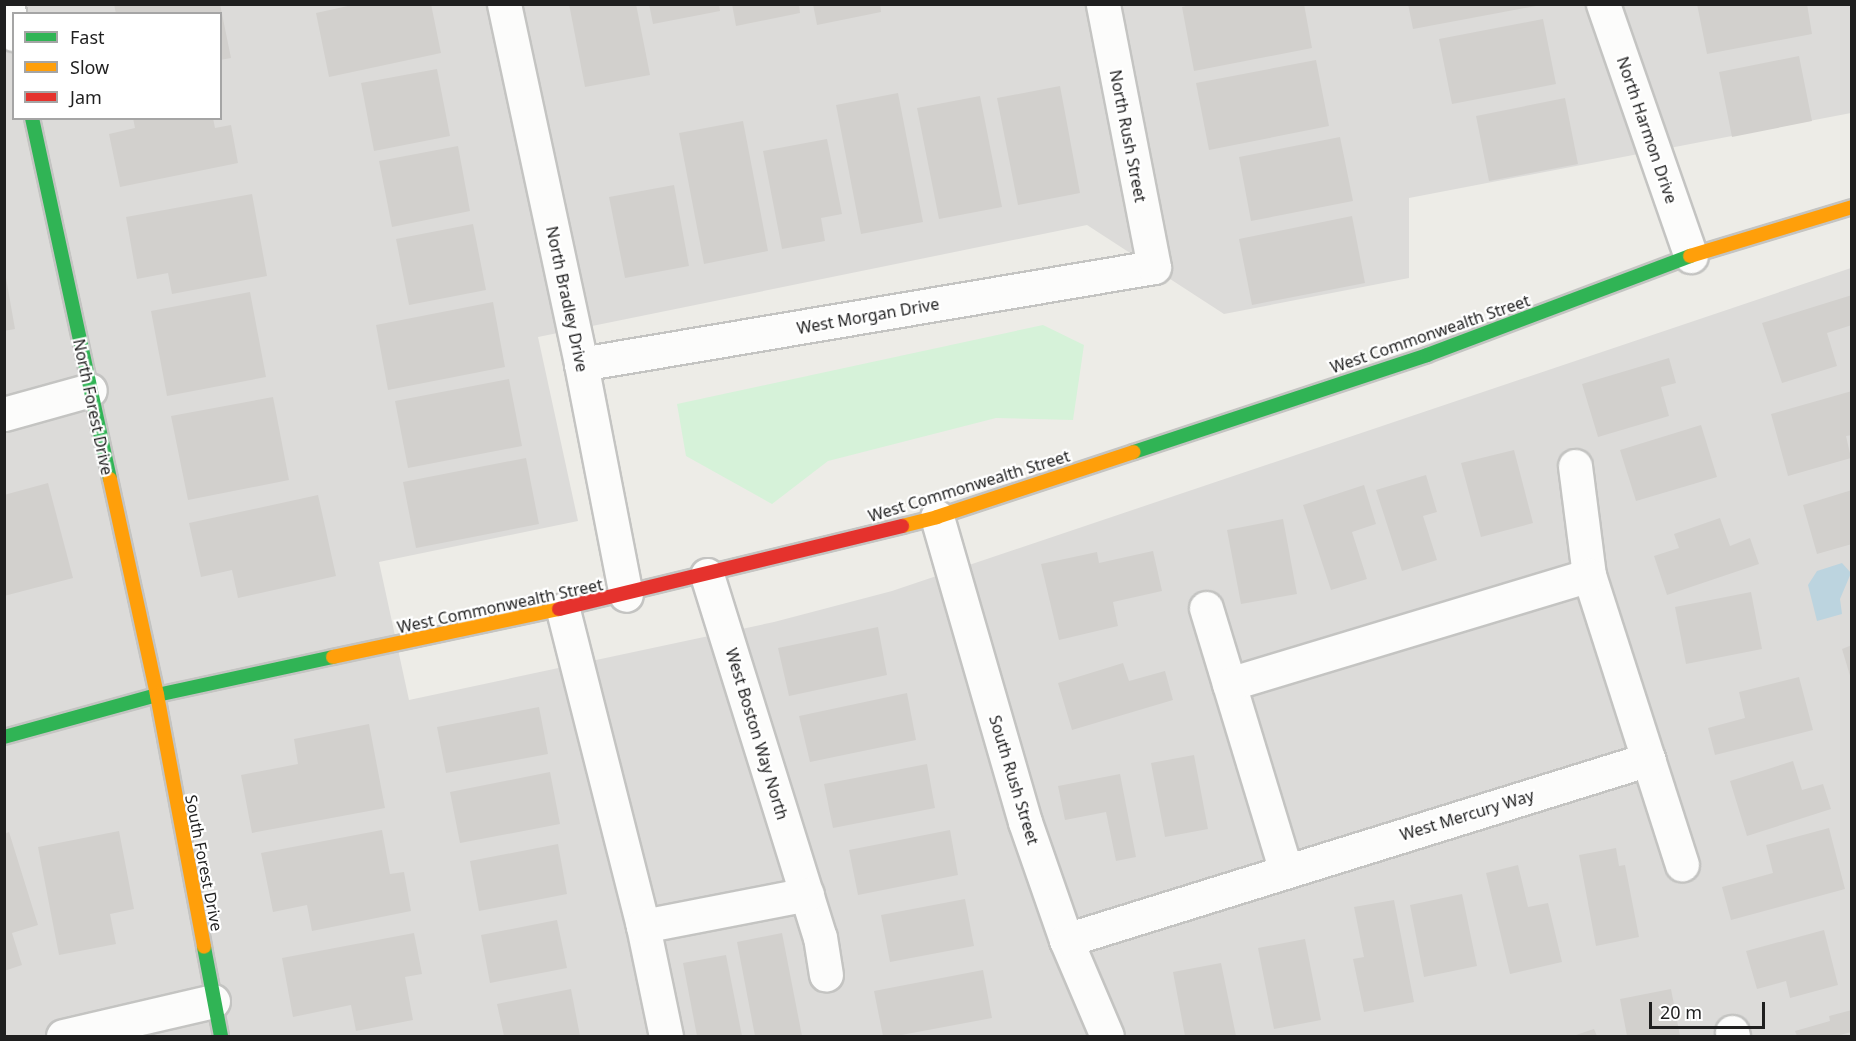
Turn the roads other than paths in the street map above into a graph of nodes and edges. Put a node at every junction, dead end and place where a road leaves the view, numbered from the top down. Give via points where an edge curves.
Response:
1 (7, 4) edge
2 (504, 4) edge
3 (1103, 4) edge
4 (1603, 4) edge
5 (12, 25) edge
6 (32, 120) edge
7 (1851, 207) edge
8 (1691, 256) junction
9 (1154, 267) joint
10 (581, 364) junction
11 (90, 390) junction
12 (4, 414) edge
13 (1575, 466) dead end
14 (937, 517) junction
15 (707, 575) junction
16 (1589, 575) junction
17 (626, 595) junction
18 (1206, 608) dead end
19 (563, 610) junction
20 (1229, 684) junction
21 (157, 695) junction
22 (4, 737) edge
23 (1649, 759) junction
24 (1682, 864) dead end
25 (1286, 871) junction
26 (807, 894) junction
27 (643, 926) junction
28 (1066, 940) junction
29 (826, 975) dead end
30 (213, 1000) junction
31 (63, 1036) edge
32 (221, 1036) edge
33 (666, 1036) edge
34 (1107, 1036) edge

1 - 5 street
2 - 10 street, North Bradley Drive
3 - 9 street, North Rush Street
4 - 8 street, North Harmon Drive
6 - 11 street, North Forest Drive
7 - 8 street, West Commonwealth Street
8 - 14 street, West Commonwealth Street via 1427,355
9 - 10 street, West Morgan Drive
10 - 17 street, North Bradley Drive
11 - 12 street
11 - 21 street, North Forest Drive
13 - 16 street
14 - 15 street, West Commonwealth Street
14 - 28 street, South Rush Street via 1025,822
15 - 17 street, West Commonwealth Street
15 - 26 street, West Boston Way North
16 - 20 street
16 - 23 street
17 - 19 street, West Commonwealth Street
18 - 20 street
19 - 21 street, West Commonwealth Street
19 - 27 street
20 - 25 street
21 - 22 street, West Commonwealth Street
21 - 30 street, South Forest Drive
23 - 24 street
23 - 25 street, West Mercury Way
25 - 28 street, West Mercury Way
26 - 27 street
26 - 29 street, West Boston Way North
27 - 33 street
28 - 34 street, South Rush Street
30 - 31 street
30 - 32 street, South Forest Drive

